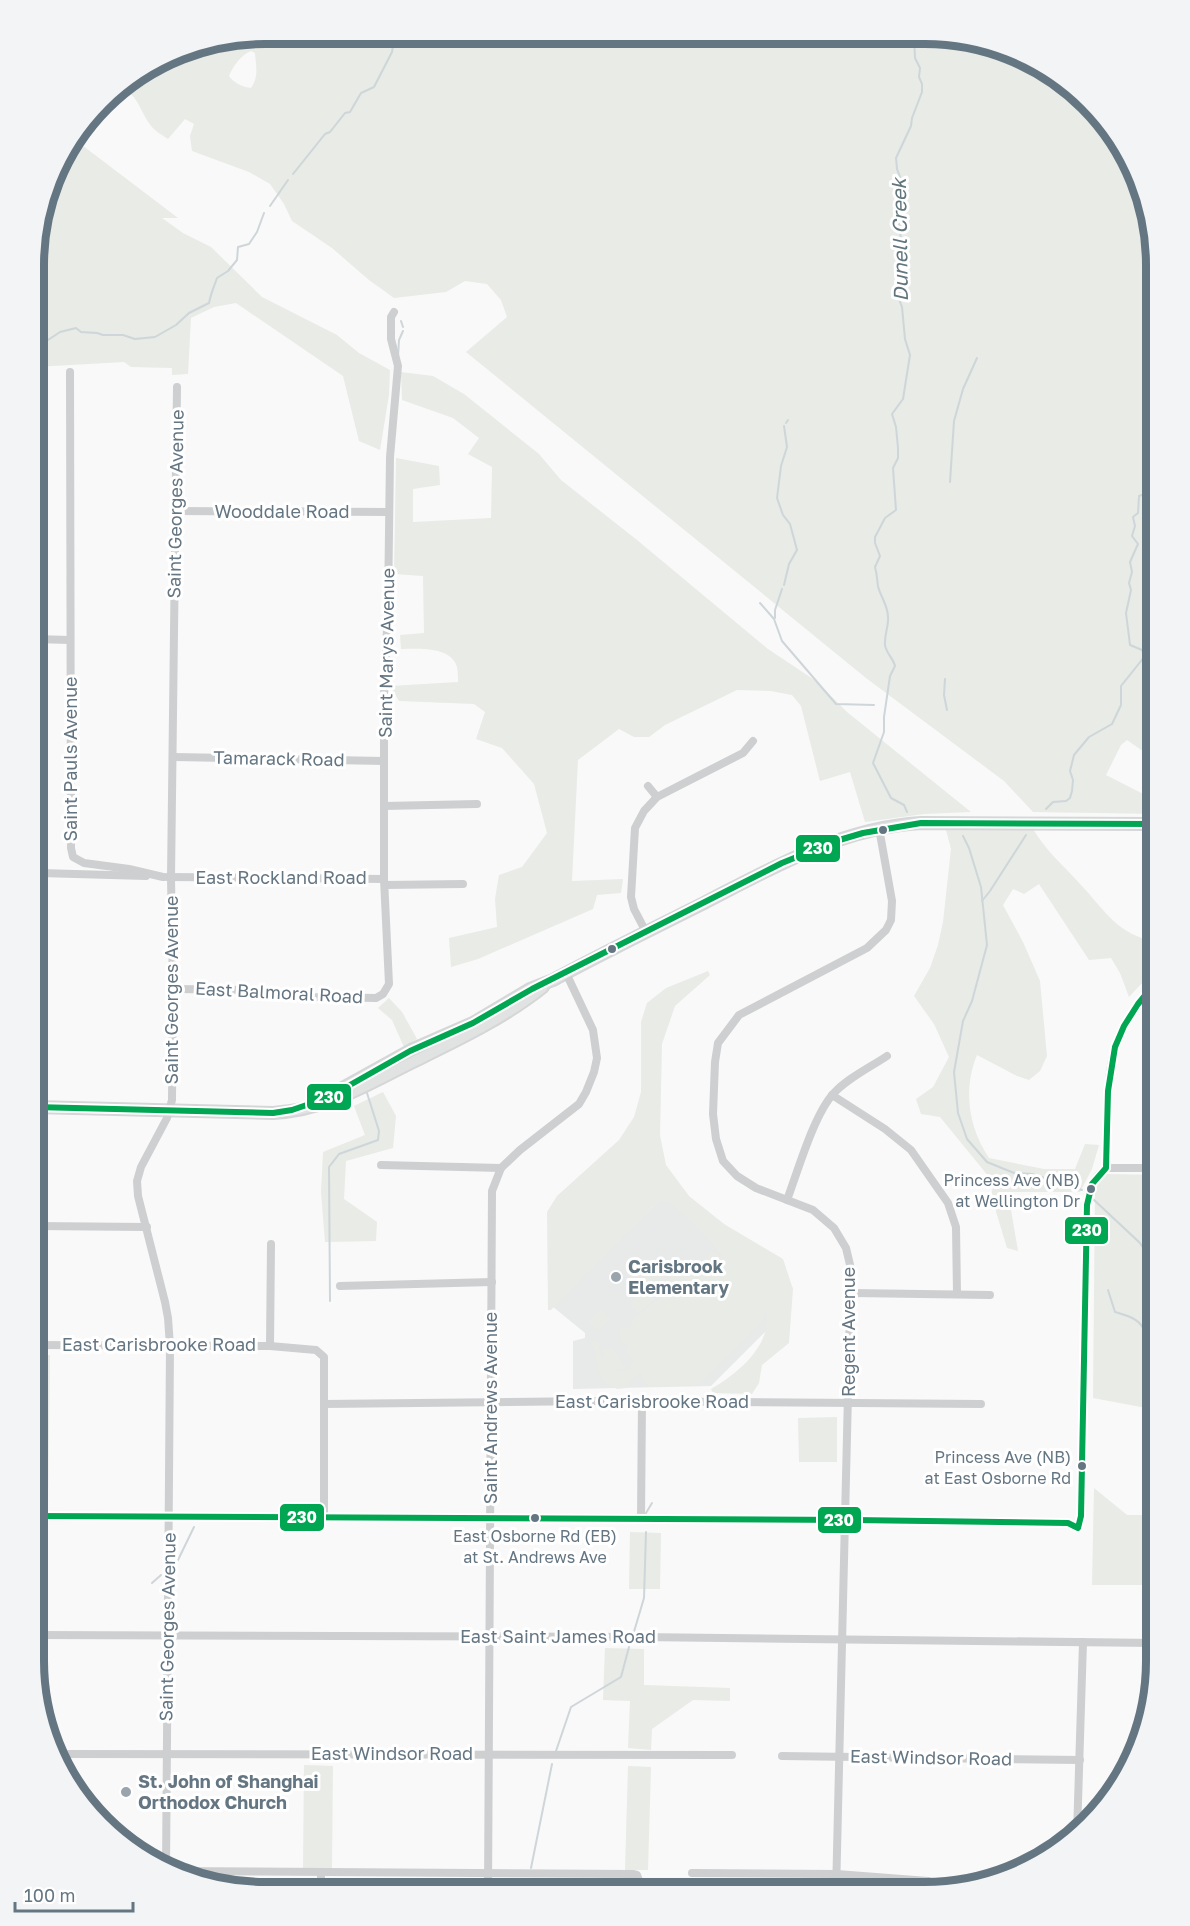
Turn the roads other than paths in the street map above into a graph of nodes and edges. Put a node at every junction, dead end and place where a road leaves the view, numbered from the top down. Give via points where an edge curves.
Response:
1 (394, 312) dead end
2 (70, 372) dead end
3 (177, 387) dead end
4 (176, 511) junction
5 (389, 512) junction
6 (44, 639) edge
7 (70, 640) junction
8 (753, 741) dead end
9 (174, 757) junction
10 (384, 761) junction
11 (648, 786) dead end
12 (657, 797) junction
13 (477, 804) dead end
14 (384, 806) junction
15 (1146, 824) edge
16 (879, 828) junction
17 (44, 872) edge
18 (167, 877) junction
19 (384, 882) junction
20 (463, 884) dead end
21 (646, 932) junction
22 (566, 973) junction
23 (173, 989) junction
24 (1146, 992) edge
25 (384, 994) joint
26 (888, 1056) dead end
27 (832, 1095) junction
28 (44, 1107) edge
29 (169, 1110) junction
30 (381, 1165) dead end
31 (501, 1168) junction
32 (1106, 1168) junction
33 (1146, 1168) edge
34 (787, 1200) junction
35 (44, 1226) edge
36 (147, 1227) junction
37 (271, 1244) dead end
38 (492, 1282) junction
39 (340, 1286) dead end
40 (852, 1293) junction
41 (957, 1294) junction
42 (990, 1294) dead end
43 (44, 1345) edge
44 (170, 1346) junction
45 (270, 1346) junction
46 (492, 1401) junction
47 (642, 1401) junction
48 (849, 1403) junction
49 (324, 1404) junction
50 (981, 1404) dead end
51 (44, 1516) edge
52 (169, 1517) junction
53 (324, 1518) junction
54 (490, 1518) junction
55 (641, 1519) junction
56 (846, 1520) junction
57 (44, 1635) edge
58 (168, 1635) junction
59 (489, 1636) junction
60 (843, 1639) junction
61 (1083, 1642) junction
62 (1146, 1643) edge
63 (64, 1754) edge
64 (167, 1754) junction
65 (489, 1754) junction
66 (732, 1755) dead end
67 (782, 1756) dead end
68 (840, 1757) junction
69 (1080, 1760) junction
70 (1077, 1822) edge
71 (167, 1860) edge
72 (191, 1870) edge
73 (321, 1872) junction
74 (692, 1873) dead end
75 (489, 1874) junction
76 (837, 1874) junction
77 (928, 1881) dead end
78 (321, 1882) edge
79 (489, 1882) edge
80 (640, 1882) edge
81 (837, 1882) edge

1 - 5 street, Saint Marys Avenue via 391,339 398,366
2 - 7 street, Saint Pauls Avenue
3 - 4 street, Saint Georges Avenue
4 - 5 street, Wooddale Road
4 - 9 street, Saint Georges Avenue
5 - 10 street, Saint Marys Avenue
6 - 7 street
7 - 18 street, Saint Pauls Avenue via 73,857 84,863
8 - 12 street via 743,753
9 - 10 street, Tamarack Road
9 - 18 street, Saint Georges Avenue
10 - 14 street, Saint Marys Avenue
11 - 12 street
12 - 21 street via 635,828 632,861 631,897
13 - 14 street
14 - 19 street, Saint Marys Avenue
15 - 16 street via 921,823
16 - 21 street via 809,849
16 - 34 street, Regent Avenue via 892,901 886,930 867,948 739,1015 718,1043 713,1114 723,1161 756,1188
17 - 18 street, East Rockland Road
18 - 19 street, East Rockland Road
18 - 23 street, Saint Georges Avenue
19 - 20 street, East Rockland Road
19 - 25 street, Saint Marys Avenue via 389,979
21 - 22 street
22 - 29 street via 473,1023 411,1050 308,1107 273,1113
22 - 31 street, Saint Andrews Avenue via 593,1030 597,1058 594,1072 579,1104
23 - 25 street, East Balmoral Road via 261,990 314,997 376,998
23 - 29 street, Saint Georges Avenue
24 - 32 street via 1128,1017 1113,1050 1107,1087
26 - 27 street
27 - 34 street via 821,1111
27 - 41 street via 911,1150 948,1203 956,1227
28 - 29 street
29 - 36 street, Saint Georges Avenue via 137,1181
30 - 31 street
31 - 38 street, Saint Andrews Avenue via 492,1191
32 - 33 street
32 - 56 street via 1089,1190 1087,1205 1084,1438 1078,1528 1068,1523
34 - 40 street, Regent Avenue via 813,1210 834,1228 846,1248
35 - 36 street
36 - 44 street, Saint Georges Avenue via 168,1318
37 - 45 street
38 - 39 street
38 - 46 street, Saint Andrews Avenue
40 - 41 street
40 - 48 street, Regent Avenue
41 - 42 street
43 - 44 street, East Carisbrooke Road
44 - 45 street, East Carisbrooke Road
44 - 52 street, Saint Georges Avenue
45 - 49 street, East Carisbrooke Road via 320,1352 324,1357
46 - 47 street, East Carisbrooke Road
46 - 49 street, East Carisbrooke Road
46 - 54 street, Saint Andrews Avenue
47 - 48 street, East Carisbrooke Road
47 - 55 street
48 - 50 street, East Carisbrooke Road
48 - 56 street, Regent Avenue
49 - 53 street
51 - 52 street
52 - 53 street
52 - 58 street, Saint Georges Avenue
53 - 54 street
54 - 55 street
54 - 59 street, Saint Andrews Avenue
55 - 56 street
56 - 60 street, Regent Avenue
57 - 58 street, East Saint James Road
58 - 59 street, East Saint James Road
58 - 64 street, Saint Georges Avenue
59 - 60 street, East Saint James Road
59 - 65 street, Saint Andrews Avenue
60 - 61 street, East Saint James Road
60 - 68 street, Regent Avenue
61 - 62 street, East Saint James Road
61 - 69 street
63 - 64 street, East Windsor Road
64 - 65 street, East Windsor Road
64 - 71 street, Saint Georges Avenue
65 - 66 street, East Windsor Road
65 - 75 street, Saint Andrews Avenue
67 - 68 street, East Windsor Road
68 - 69 street, East Windsor Road
68 - 76 street, Regent Avenue
69 - 70 street
72 - 73 street
73 - 75 street
73 - 78 street
74 - 76 street
75 - 79 street, Saint Andrews Avenue
75 - 80 street via 637,1875
76 - 77 street
76 - 81 street, Regent Avenue

